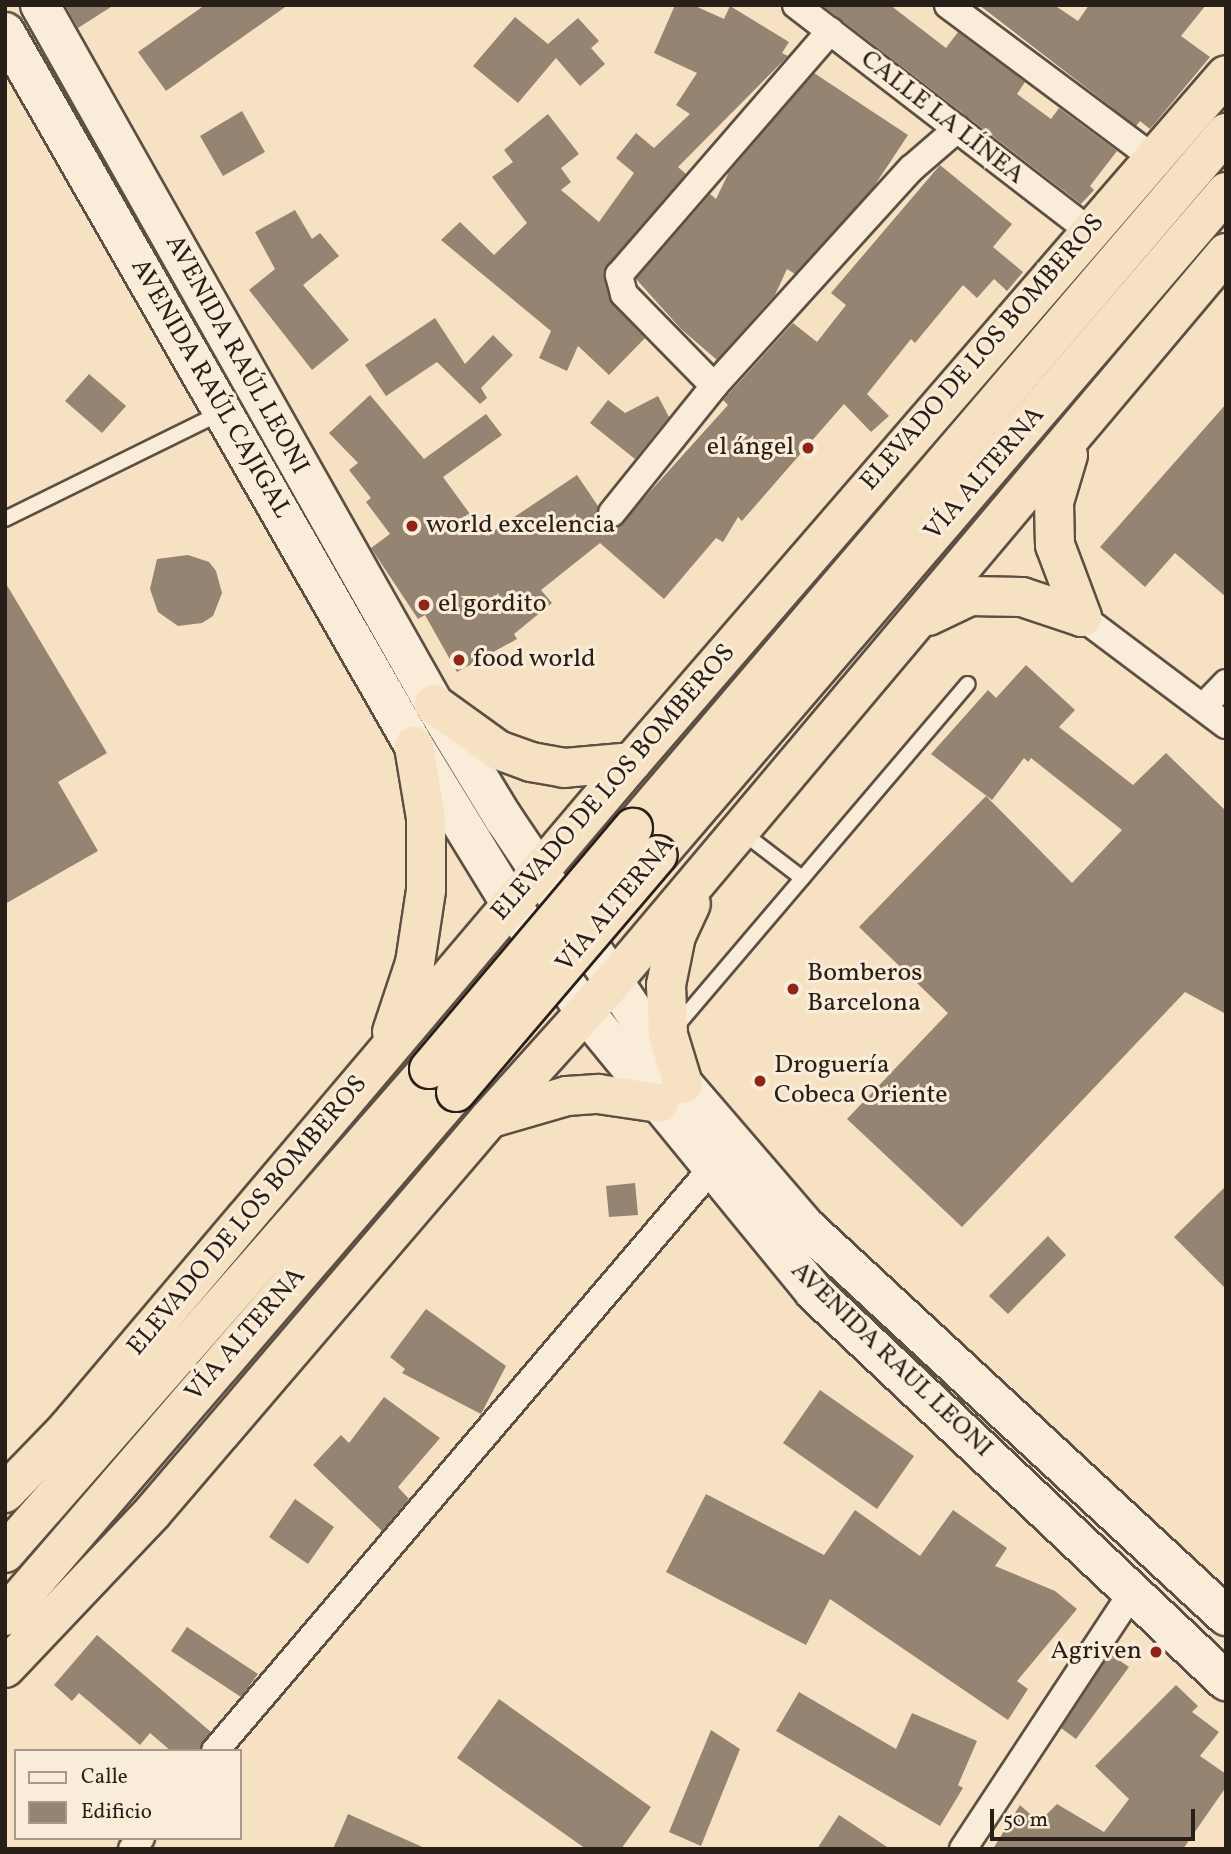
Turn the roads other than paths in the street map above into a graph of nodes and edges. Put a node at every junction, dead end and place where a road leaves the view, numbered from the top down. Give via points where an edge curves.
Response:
1 (40, 5) edge
2 (796, 5) edge
3 (948, 5) edge
4 (830, 31) junction
5 (5, 32) edge
6 (1226, 75) edge
7 (957, 129) junction
8 (1226, 133) edge
9 (1153, 158) junction
10 (1226, 192) edge
11 (1088, 230) junction
12 (1226, 253) edge
13 (715, 386) junction
14 (241, 404) junction
15 (1072, 441) junction
16 (612, 513) dead end
17 (5, 519) edge
18 (1082, 617) junction
19 (920, 620) junction
20 (1226, 683) edge
21 (968, 684) dead end
22 (434, 704) junction
23 (1204, 706) junction
24 (1226, 725) edge
25 (414, 746) junction
26 (632, 762) junction
27 (633, 828) joint
28 (732, 836) junction
29 (540, 870) junction
30 (802, 878) junction
31 (511, 904) junction
32 (615, 979) junction
33 (586, 1013) junction
34 (668, 1035) junction
35 (378, 1061) junction
36 (443, 1081) junction
37 (671, 1094) junction
38 (489, 1119) junction
39 (712, 1168) junction
40 (5, 1493) edge
41 (5, 1553) edge
42 (1133, 1591) junction
43 (5, 1616) edge
44 (1226, 1616) edge
45 (5, 1668) edge
46 (1226, 1681) edge
47 (217, 1749) edge
48 (963, 1849) edge

1 - 14 main road, AVENIDA RAÚL LEONI
2 - 4 street, CALLE LA LÍNEA
3 - 9 street
4 - 7 street, CALLE LA LÍNEA
4 - 13 street via 619,275 624,293
5 - 14 main road, AVENIDA RAÚL CAJIGAL
6 - 9 highway, ELEVADO DE LOS BOMBEROS
7 - 11 street, CALLE LA LÍNEA
7 - 13 street via 912,168
8 - 27 highway, VÍA ALTERNA
9 - 11 highway, ELEVADO DE LOS BOMBEROS
10 - 36 highway, VÍA ALTERNA, bridge via 658,856
11 - 26 highway, ELEVADO DE LOS BOMBEROS
12 - 15 highway
13 - 16 street
14 - 17 lane
14 - 22 main road, AVENIDA RAÚL LEONI
14 - 25 main road, AVENIDA RAÚL CAJIGAL
15 - 18 highway via 1054,502 1055,545
15 - 19 highway
18 - 19 highway via 1022,597 970,596
18 - 23 street
19 - 28 highway
20 - 23 street
21 - 30 lane
22 - 26 highway via 489,744 531,762 564,768
22 - 29 main road, AVENIDA RAÚL LEONI
23 - 24 street
25 - 31 main road, AVENIDA RAÚL CAJIGAL
25 - 35 highway via 427,838 423,923 405,996
26 - 29 highway, ELEVADO DE LOS BOMBEROS
27 - 36 highway, ELEVADO DE LOS BOMBEROS, bridge
28 - 30 lane
28 - 32 highway
28 - 34 highway via 676,936 666,985
29 - 31 highway, ELEVADO DE LOS BOMBEROS
29 - 32 main road, AVENIDA RAUL LEONI
30 - 34 lane
31 - 33 main road, AVENIDA RAUL LEONI
31 - 35 highway, ELEVADO DE LOS BOMBEROS
32 - 33 highway
32 - 37 main road, AVENIDA RAUL LEONI
33 - 37 main road, AVENIDA RAUL LEONI
33 - 38 highway
34 - 37 highway
35 - 40 highway, ELEVADO DE LOS BOMBEROS via 66,1430
36 - 41 highway, ELEVADO DE LOS BOMBEROS
36 - 43 highway, VÍA ALTERNA
37 - 38 highway via 567,1096
37 - 39 main road, AVENIDA RAUL LEONI
37 - 44 main road, AVENIDA RAUL LEONI via 805,1226
38 - 45 highway via 152,1513
39 - 42 main road, AVENIDA RAUL LEONI via 814,1292
39 - 47 street
42 - 46 main road, AVENIDA RAUL LEONI
42 - 48 street

